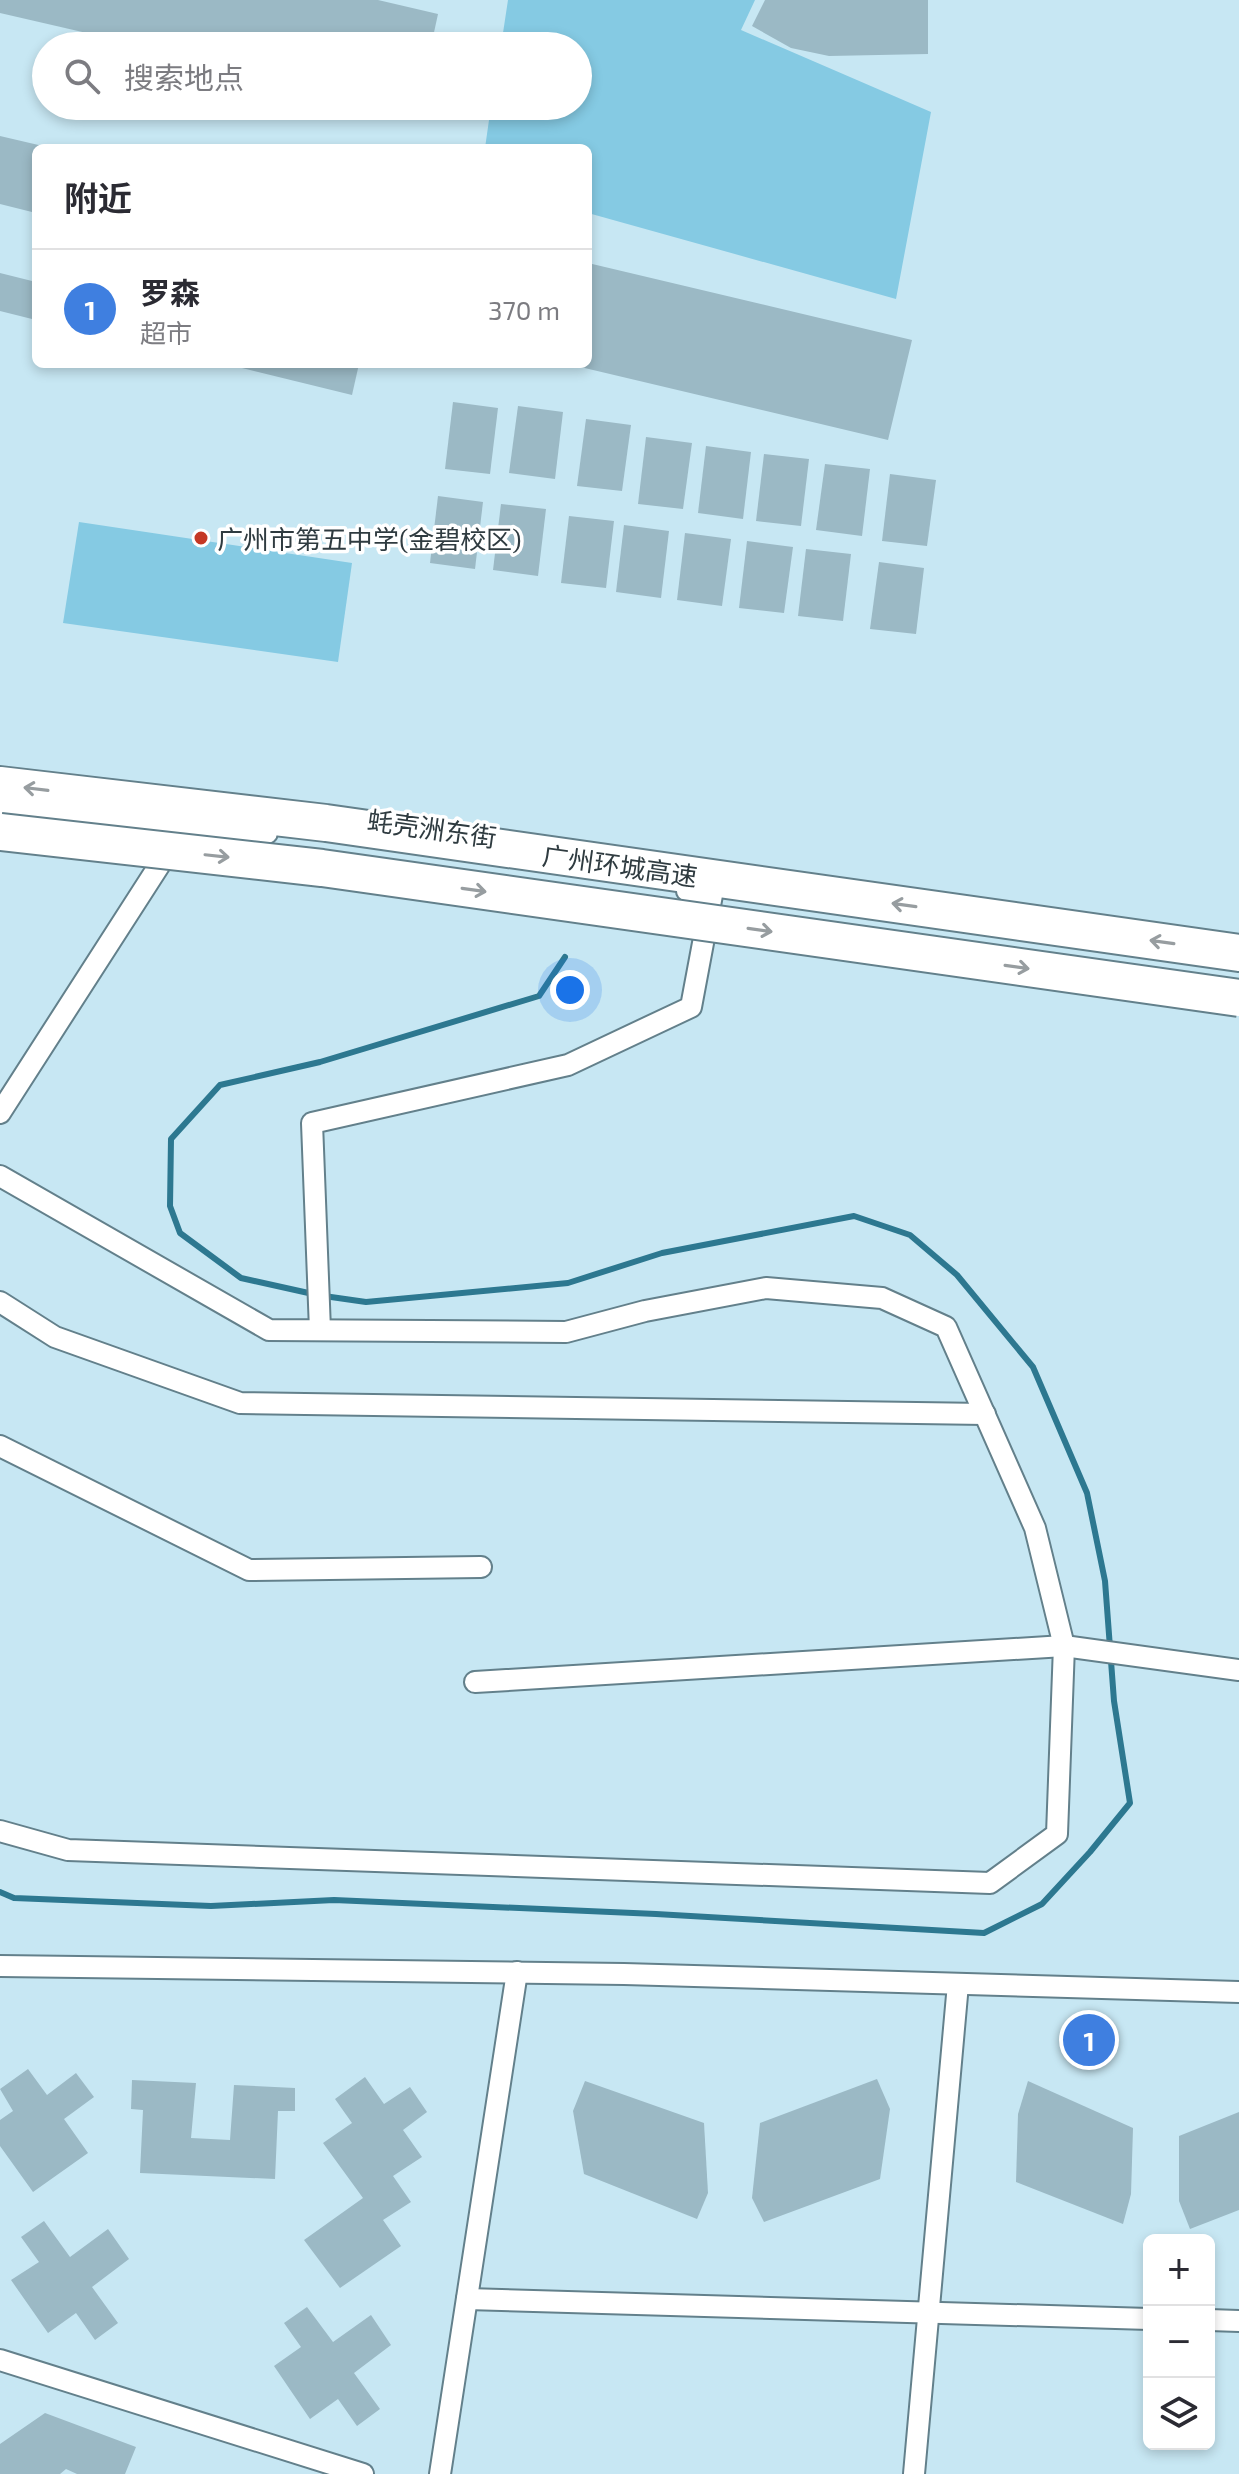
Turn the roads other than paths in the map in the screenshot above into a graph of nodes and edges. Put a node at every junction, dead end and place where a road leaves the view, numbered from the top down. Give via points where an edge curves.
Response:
1 (0, 785) edge
2 (0, 811) edge
3 (184, 827) junction
4 (0, 832) edge
5 (1239, 953) edge
6 (1239, 998) edge
7 (0, 1113) edge
8 (0, 1176) edge
9 (0, 1302) edge
10 (320, 1330) junction
11 (985, 1414) junction
12 (0, 1446) edge
13 (481, 1567) dead end
14 (1069, 1646) junction
15 (1239, 1670) edge
16 (475, 1682) dead end
17 (0, 1831) edge
18 (0, 1966) edge
19 (517, 1972) junction
20 (958, 1984) junction
21 (1239, 1992) edge
22 (467, 2299) junction
23 (927, 2312) junction
24 (1143, 2319) edge
25 (1215, 2320) edge
26 (1239, 2321) edge
27 (0, 2360) edge
28 (363, 2474) edge
29 (440, 2474) edge
30 (914, 2474) edge

5 -> 1 highway, 广州环城高速 via 326,823
2 - 3 street, 蚝壳洲东街
3 - 7 street
3 - 10 street, 蚝壳洲东街 via 315,837 712,895 691,1007 568,1065 312,1123
4 -> 6 highway, 广州环城高速, bridge via 322,868
8 - 10 street via 269,1330
9 - 11 street via 55,1337 240,1403
10 - 11 street via 566,1332 766,1288 882,1298 946,1327
11 - 14 street via 1035,1528
12 - 13 street via 249,1570
14 - 15 street
14 - 16 street
14 - 17 street via 1057,1834 990,1883 68,1850
18 - 19 street
19 - 20 street
19 - 22 street
20 - 21 street
20 - 23 street
22 - 23 street
22 - 29 street
23 - 24 street
23 - 30 street
25 - 26 street
27 - 28 street

